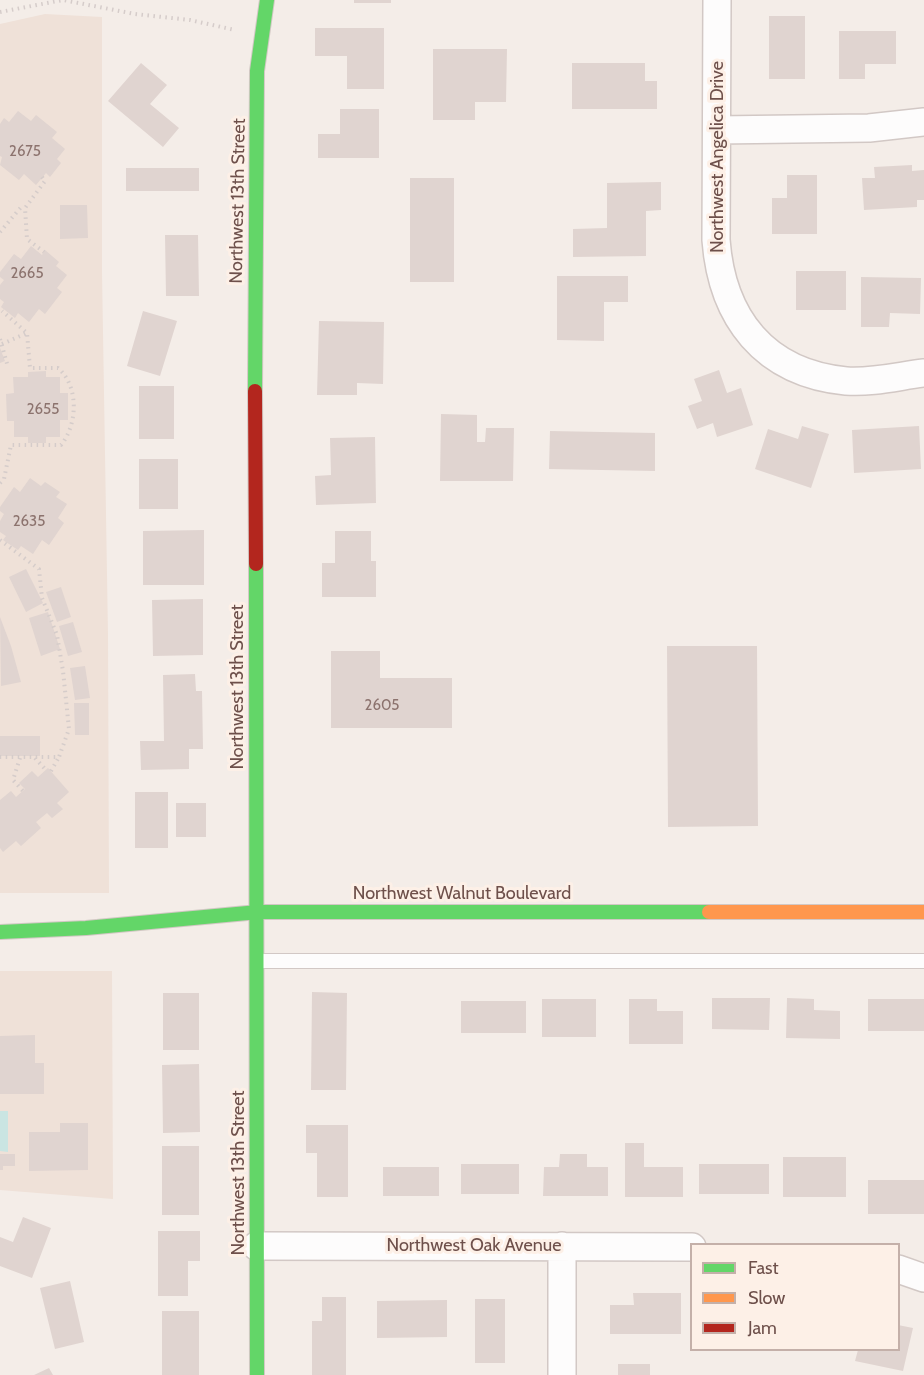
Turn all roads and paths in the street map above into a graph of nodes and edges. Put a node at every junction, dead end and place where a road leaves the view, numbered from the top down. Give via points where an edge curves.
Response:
1 (267, 0) edge
2 (717, 0) edge
3 (0, 12) edge
4 (262, 36) junction
5 (924, 122) edge
6 (717, 130) junction
7 (42, 177) dead end
8 (22, 206) dead end
9 (0, 232) edge
10 (44, 252) dead end
11 (2, 311) dead end
12 (27, 333) junction
13 (0, 339) edge
14 (2, 344) junction
15 (8, 367) dead end
16 (924, 373) edge
17 (0, 483) edge
18 (0, 540) edge
19 (34, 757) junction
20 (59, 757) junction
21 (0, 758) edge
22 (20, 758) junction
23 (45, 770) dead end
24 (51, 771) dead end
25 (23, 791) dead end
26 (258, 912) junction
27 (924, 912) edge
28 (0, 932) edge
29 (258, 961) junction
30 (924, 961) edge
31 (256, 1246) junction
32 (562, 1246) junction
33 (690, 1246) edge
34 (900, 1270) edge
35 (924, 1278) edge
36 (256, 1375) edge
37 (562, 1375) edge

1 - 4 street, Northwest 13th Street
2 - 6 street, Northwest Angelica Drive
3 - 4 path via 63,0
4 - 26 street, Northwest 13th Street via 257,71 255,338
5 - 6 street via 869,128
6 - 16 street, Northwest Angelica Drive via 718,262 726,294 747,331 786,364 815,375 869,381
7 - 10 path via 45,181 25,208 27,239
8 - 9 path
11 - 12 path
12 - 14 path
12 - 17 path via 30,368 58,368 64,374 73,397 73,423 61,444 11,444
13 - 14 path
14 - 15 path
18 - 20 path via 39,568 42,598 61,652 67,706 69,729
19 - 20 path
19 - 22 path
19 - 23 path
20 - 24 path
21 - 22 path
22 - 25 path via 13,780
26 - 27 street, Northwest Walnut Boulevard
26 - 28 street, Northwest Walnut Boulevard
26 - 29 street, Northwest 13th Street
29 - 30 lane
29 - 31 street, Northwest 13th Street
31 - 32 street, Northwest Oak Avenue
31 - 36 street, Northwest 13th Street
32 - 33 street, Northwest Oak Avenue
32 - 37 street
34 - 35 street

